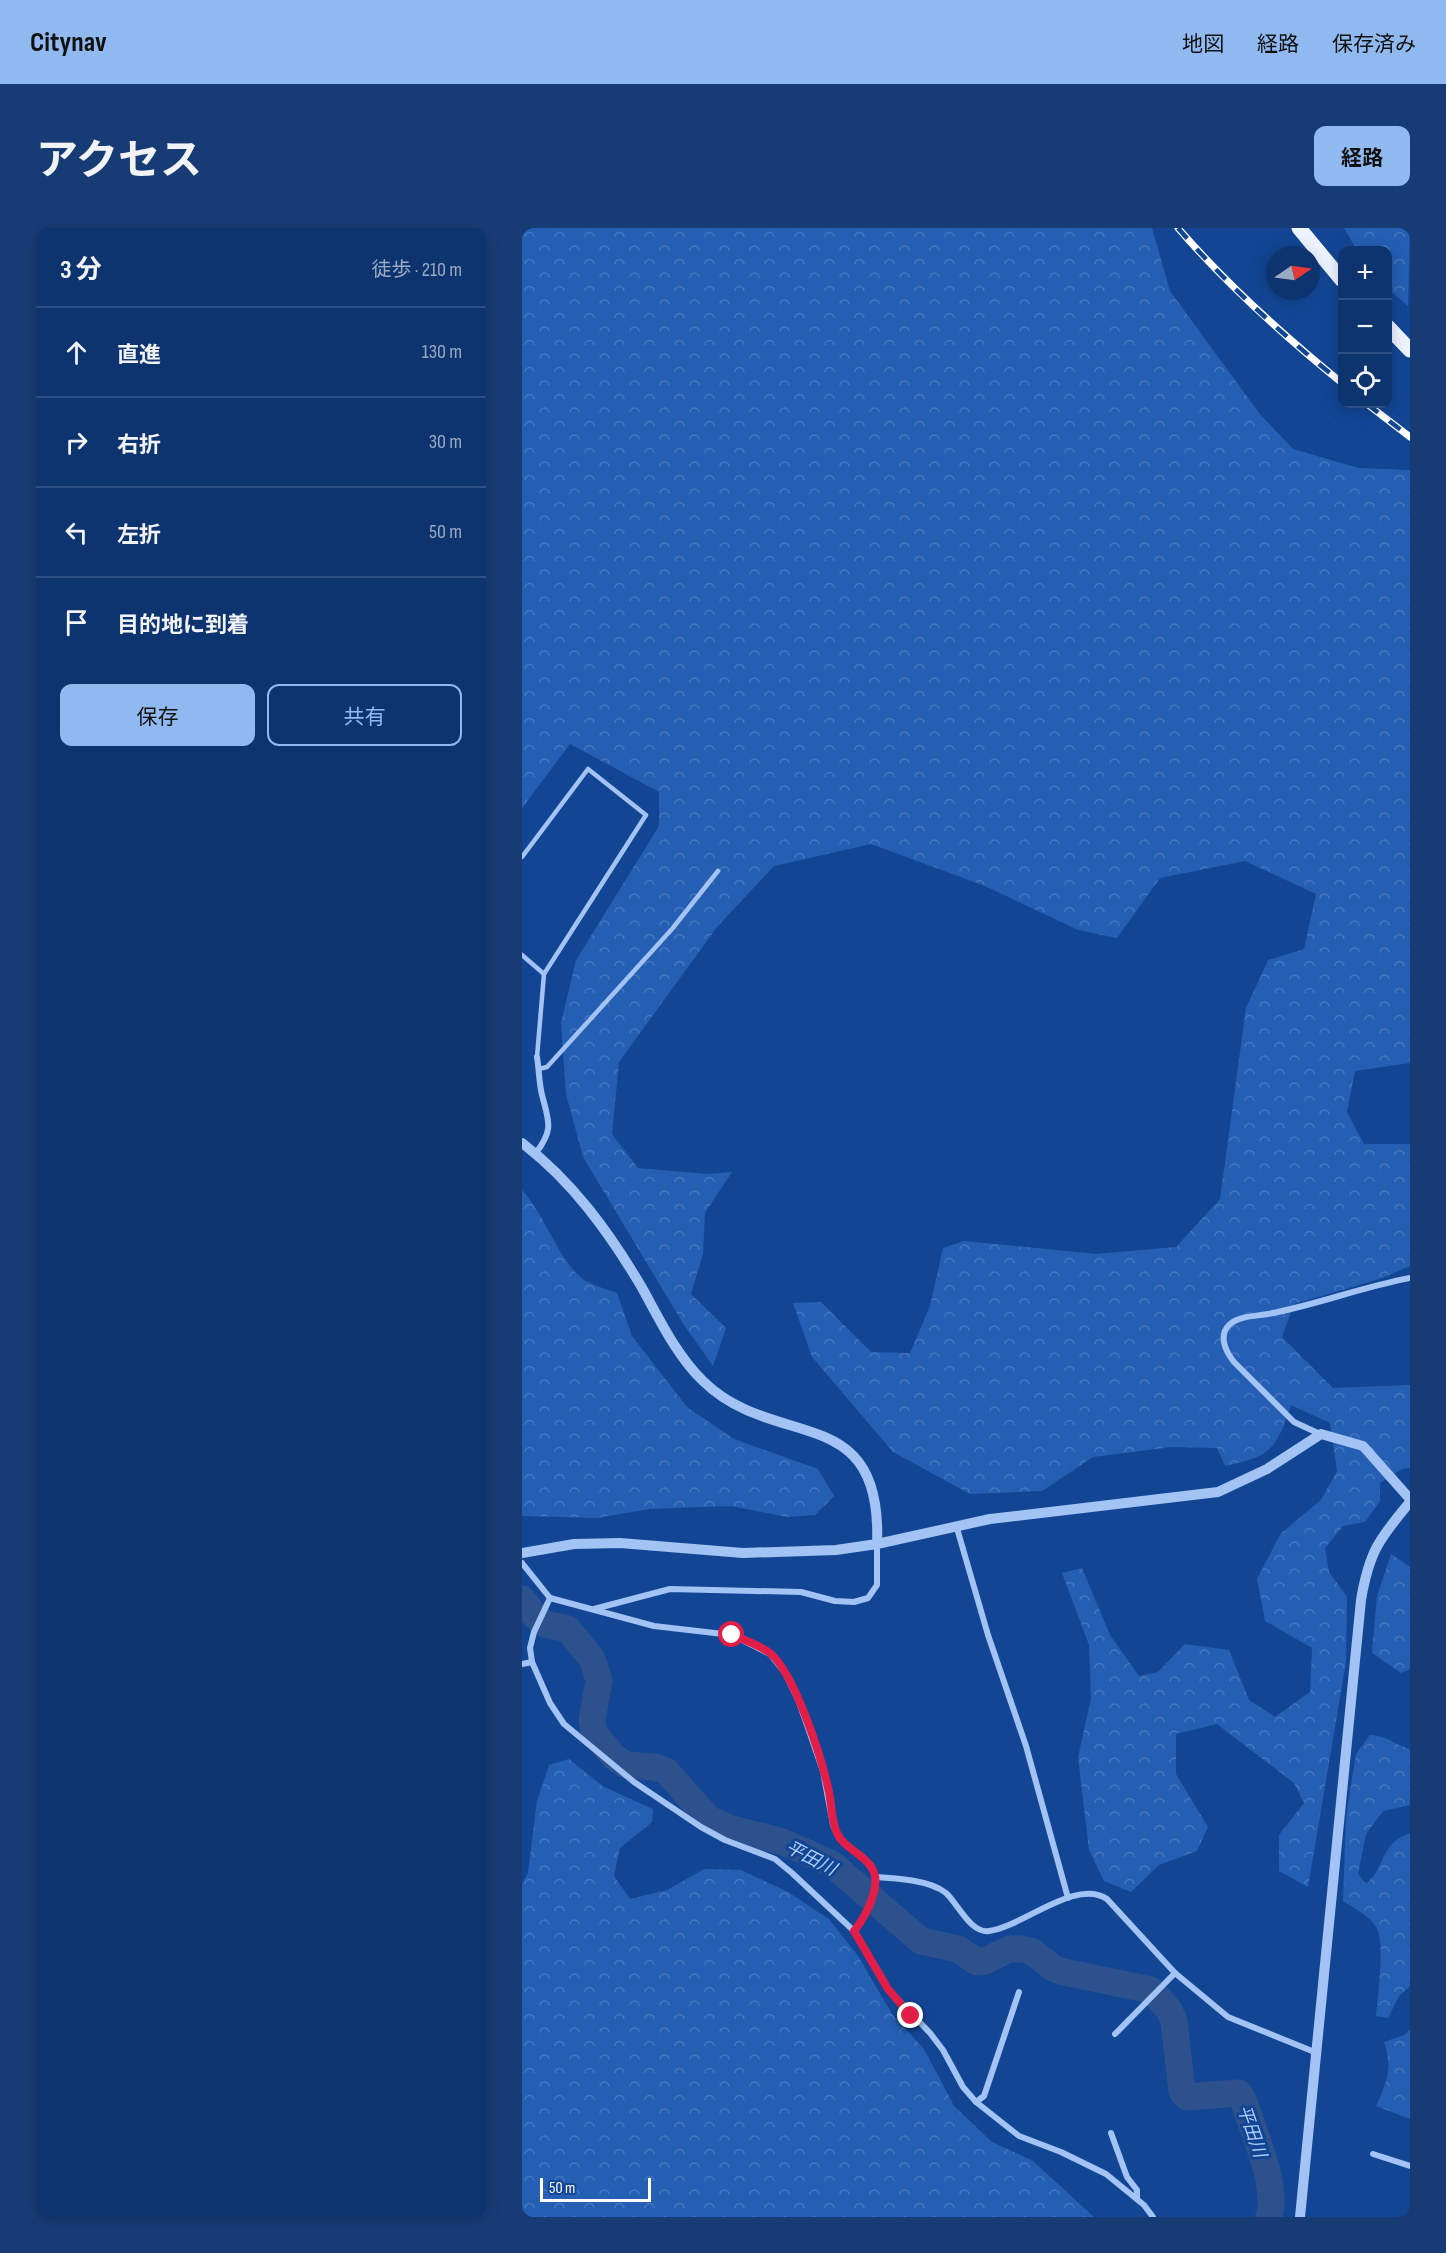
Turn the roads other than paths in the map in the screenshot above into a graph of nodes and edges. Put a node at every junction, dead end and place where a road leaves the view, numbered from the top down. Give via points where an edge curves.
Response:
1 (1299, 228) edge
2 (1338, 275) edge
3 (1392, 331) edge
4 (1409, 347) edge
5 (522, 858) edge
6 (717, 871) dead end
7 (522, 956) edge
8 (544, 974) junction
9 (537, 1057) joint
10 (538, 1069) junction
11 (522, 1143) edge
12 (536, 1153) junction
13 (1410, 1278) edge
14 (1321, 1434) junction
15 (1410, 1501) edge
16 (956, 1525) junction
17 (877, 1544) junction
18 (522, 1553) edge
19 (522, 1563) edge
20 (550, 1598) junction
21 (594, 1609) junction
22 (530, 1648) junction
23 (522, 1650) edge
24 (532, 1662) junction
25 (522, 1665) edge
26 (875, 1877) junction
27 (1068, 1898) junction
28 (854, 1931) junction
29 (1175, 1973) junction
30 (1020, 1992) dead end
31 (1115, 2034) dead end
32 (1318, 2054) junction
33 (976, 2102) junction
34 (1112, 2133) dead end
35 (1373, 2154) dead end
36 (1410, 2166) edge
37 (1137, 2199) junction
38 (1153, 2217) edge
39 (1300, 2217) edge

1 - 2 main road
3 - 4 main road
5 - 8 lane via 588,769 646,816
6 - 10 lane via 657,946 547,1067
7 - 8 lane
8 - 9 lane
9 - 10 street
10 - 12 street via 549,1132
11 - 12 street
12 - 17 street via 603,1227 679,1350 703,1381 756,1415 843,1445 858,1460 869,1477 876,1501
13 - 14 street via 1236,1320 1227,1326 1223,1340 1226,1353 1294,1422
14 - 15 street via 1363,1446
14 - 16 street via 1267,1469 1218,1492
15 - 32 street via 1379,1539 1366,1566
16 - 17 street
16 - 27 street via 1026,1746
17 - 18 street via 836,1550 754,1552 620,1543 574,1544
17 - 21 street via 877,1585 868,1598 854,1602 801,1592 670,1589
19 - 20 street
20 - 21 street
20 - 22 street
21 - 26 street via 654,1626 732,1635 770,1654 785,1673 799,1702 823,1771 839,1838 871,1865
22 - 23 street
22 - 24 street
24 - 25 street
24 - 28 street via 550,1704 564,1724 590,1746 700,1827 775,1859
26 - 27 street via 944,1891 969,1921 986,1932 1008,1927
26 - 28 street via 867,1909
27 - 29 street via 1088,1892 1107,1899
28 - 33 street via 888,1989 930,2033
29 - 31 street
29 - 32 street via 1228,2017
30 - 33 street via 984,2096
32 - 39 street
33 - 37 street via 1020,2136 1098,2170
34 - 37 street via 1127,2177 1137,2190
35 - 36 street
37 - 38 street

